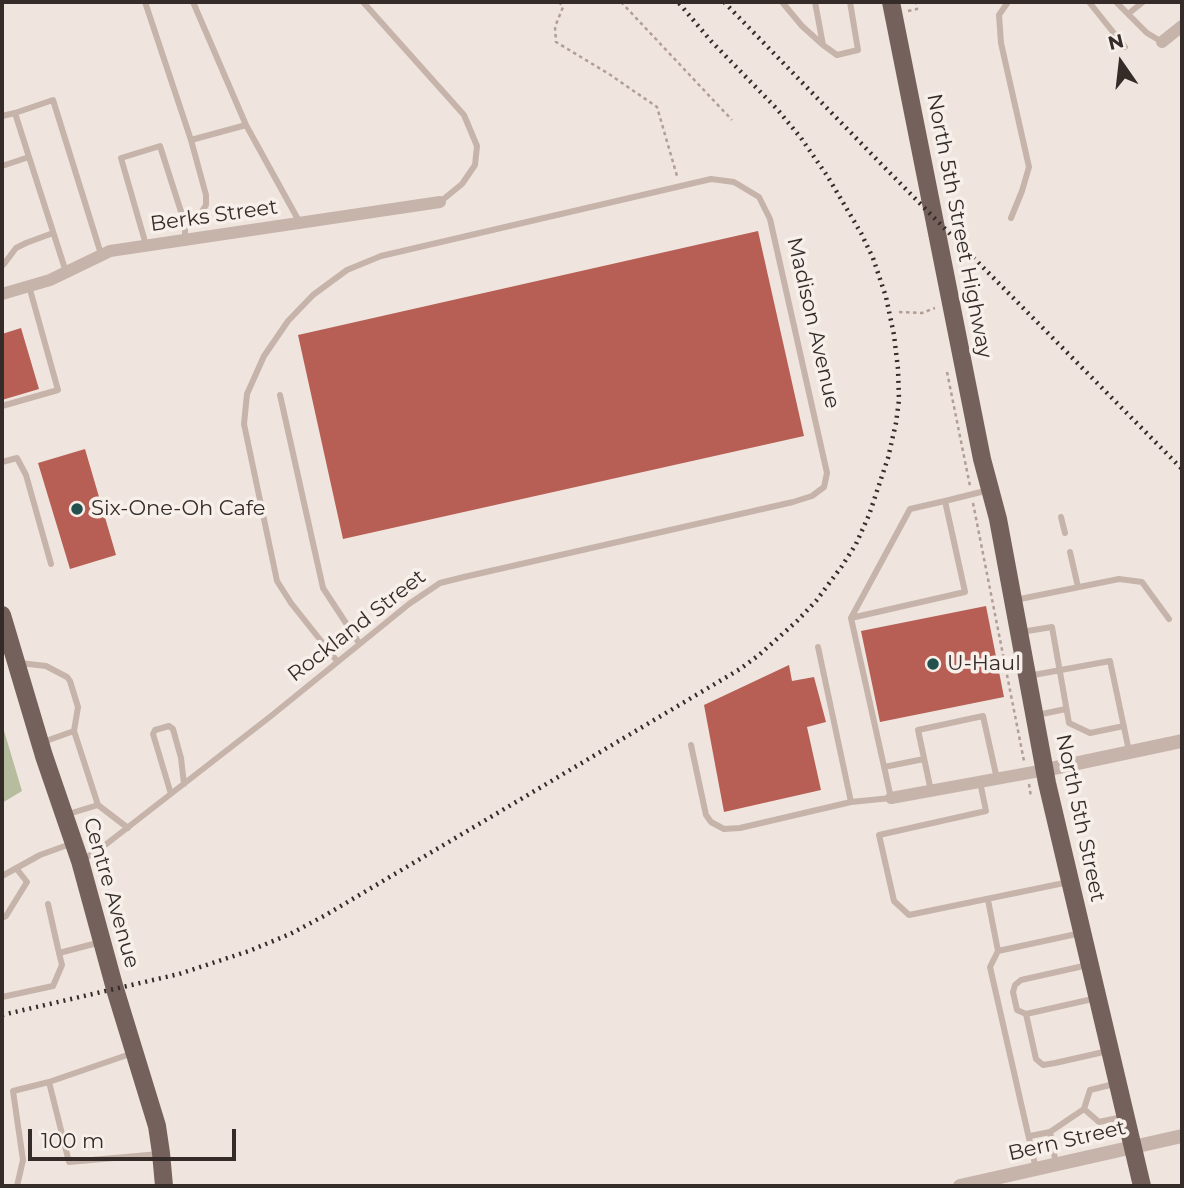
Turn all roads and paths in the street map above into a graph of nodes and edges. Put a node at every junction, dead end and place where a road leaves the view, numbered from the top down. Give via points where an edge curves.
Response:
1 (145, 2) edge
2 (193, 2) edge
3 (363, 2) edge
4 (559, 2) edge
5 (621, 2) edge
6 (782, 2) edge
7 (815, 2) edge
8 (850, 2) edge
9 (1007, 2) edge
10 (1089, 2) edge
11 (1116, 2) edge
12 (1143, 2) edge
13 (894, 4) edge
14 (1128, 14) junction
15 (1182, 26) edge
16 (1162, 42) joint
17 (823, 45) junction
18 (1125, 47) dead end
19 (15, 113) junction
20 (2, 117) edge
21 (732, 120) dead end
22 (246, 125) junction
23 (191, 140) junction
24 (29, 157) junction
25 (2, 166) edge
26 (680, 187) junction
27 (440, 202) joint
28 (1011, 218) dead end
29 (300, 223) junction
30 (185, 225) junction
31 (53, 233) junction
32 (185, 240) junction
33 (146, 246) junction
34 (101, 255) junction
35 (2, 266) edge
36 (66, 272) junction
37 (29, 286) junction
38 (2, 295) edge
39 (934, 308) dead end
40 (899, 312) dead end
41 (945, 361) dead end
42 (280, 395) dead end
43 (2, 406) edge
44 (982, 459) joint
45 (2, 462) edge
46 (824, 487) joint
47 (990, 489) junction
48 (972, 494) junction
49 (945, 501) junction
50 (1061, 517) dead end
51 (1065, 533) dead end
52 (1069, 552) dead end
53 (51, 564) dead end
54 (1078, 587) junction
55 (1013, 600) junction
56 (2, 615) edge
57 (851, 618) junction
58 (1169, 619) dead end
59 (1019, 632) junction
60 (359, 643) junction
61 (818, 647) dead end
62 (337, 661) junction
63 (16, 663) junction
64 (1059, 670) junction
65 (1028, 677) junction
66 (1066, 709) junction
67 (1035, 715) junction
68 (1124, 726) junction
69 (74, 732) junction
70 (1182, 741) edge
71 (40, 743) junction
72 (691, 745) dead end
73 (1129, 752) junction
74 (924, 759) junction
75 (884, 767) junction
76 (1036, 772) junction
77 (997, 779) junction
78 (980, 782) junction
79 (184, 784) junction
80 (931, 791) junction
81 (171, 794) junction
82 (1031, 797) dead end
83 (891, 798) junction
84 (851, 802) junction
85 (98, 805) junction
86 (65, 815) junction
87 (128, 828) junction
88 (74, 843) junction
89 (80, 861) junction
90 (16, 868) junction
91 (2, 876) edge
92 (1071, 882) junction
93 (988, 900) junction
94 (48, 904) dead end
95 (2, 918) edge
96 (1082, 932) junction
97 (103, 941) junction
98 (998, 951) junction
99 (60, 953) junction
100 (1090, 965) junction
101 (2, 997) edge
102 (1098, 998) junction
103 (1026, 1014) junction
104 (1110, 1050) junction
105 (134, 1052) junction
106 (49, 1082) junction
107 (1118, 1083) junction
108 (1084, 1109) junction
109 (1126, 1116) junction
110 (1050, 1132) junction
111 (1030, 1136) junction
112 (1182, 1136) edge
113 (1133, 1147) junction
114 (161, 1153) junction
115 (1057, 1164) junction
116 (1036, 1169) junction
117 (17, 1186) edge
118 (164, 1186) edge
119 (962, 1186) edge
120 (1142, 1186) edge

1 - 23 lane
2 - 22 lane
3 - 27 lane via 464,115 477,146 475,165 462,184
4 - 26 path via 563,7 555,27 556,42 657,107
5 - 21 path
6 - 17 lane
7 - 17 lane
8 - 17 lane via 859,50 837,55
9 - 28 lane via 999,15 1001,43 1030,167
10 - 18 lane
11 - 14 lane
12 - 14 lane
13 - 44 main road, North 5th Street Highway
14 - 16 lane
15 - 16 street
19 - 20 lane
19 - 24 lane
19 - 34 lane via 53,100
22 - 23 lane
22 - 29 lane
23 - 30 lane via 206,205
24 - 25 lane
24 - 31 lane
26 - 46 lane, Madison Avenue via 711,179 734,182 759,197 769,219 827,473
26 - 62 lane via 381,256 347,270 288,321 264,356 247,394 244,424 277,581
27 - 29 street, Berks Street
29 - 32 street, Berks Street
30 - 32 lane
30 - 33 lane via 160,146 121,158
31 - 35 lane via 16,248
31 - 36 lane
32 - 33 street, Berks Street
33 - 34 street, Berks Street
34 - 36 street, Berks Street
36 - 37 street, Berks Street
37 - 38 street, Berks Street
37 - 43 lane via 58,390
39 - 40 path via 922,313
41 - 48 path
42 - 60 lane via 323,588
44 - 47 main road, North 5th Street
45 - 53 lane via 17,458 26,475
46 - 60 lane, Rockland Street via 793,502 440,583
47 - 48 lane
47 - 55 main road, North 5th Street
48 - 49 lane
48 - 76 path
49 - 57 lane via 910,509
49 - 57 lane via 965,592
50 - 51 lane
52 - 54 lane
54 - 55 lane
54 - 58 lane via 1119,579 1142,582
55 - 59 main road, North 5th Street
56 - 63 main road, Centre Avenue
57 - 75 lane
59 - 64 lane via 1052,627
59 - 65 main road, North 5th Street
60 - 62 lane, Rockland Street
61 - 84 lane
62 - 79 lane, Rockland Street
63 - 69 lane via 46,666 67,677 78,707
63 - 71 main road, Centre Avenue
64 - 65 lane
64 - 66 lane
64 - 68 lane via 1110,661
65 - 67 main road, North 5th Street
66 - 67 lane
66 - 68 lane via 1069,723 1090,733
67 - 76 main road, North 5th Street
68 - 73 lane
69 - 71 lane
69 - 85 lane
70 - 73 street
71 - 86 main road, Centre Avenue
72 - 84 lane via 706,815 724,829
73 - 76 street
74 - 75 lane
74 - 77 lane via 918,730 983,716
74 - 80 lane
75 - 83 lane
76 - 77 street
76 - 82 path
76 - 92 main road, North 5th Street
77 - 78 street
78 - 80 street
78 - 93 lane via 986,811 880,835 894,901 909,915
79 - 81 lane, Rockland Street
79 - 81 lane via 173,729 155,730
80 - 83 street
81 - 87 lane, Rockland Street
83 - 84 lane
85 - 86 lane
85 - 87 lane
86 - 88 main road, Centre Avenue
87 - 89 lane, Rockland Street
88 - 89 main road, Centre Avenue
88 - 90 lane
89 - 97 main road, Centre Avenue
90 - 91 lane
90 - 95 lane via 27,882
92 - 93 lane
92 - 96 main road, North 5th Street
93 - 98 lane
94 - 99 lane
96 - 98 lane
96 - 100 main road, North 5th Street
97 - 99 lane
97 - 105 main road, Centre Avenue
98 - 111 lane via 990,967
99 - 101 lane via 62,965 53,985
100 - 102 main road, North 5th Street
100 - 103 lane via 1021,980 1013,992 1017,1010
102 - 103 lane
102 - 104 main road, North 5th Street
103 - 104 lane via 1036,1059 1043,1065
104 - 107 main road, North 5th Street
105 - 106 lane
105 - 114 main road, Centre Avenue
106 - 114 lane via 69,1162
106 - 117 lane via 13,1091 23,1160
107 - 108 lane via 1090,1090
107 - 109 main road, North 5th Street
108 - 109 lane via 1099,1122
108 - 110 lane
109 - 113 main road, North 5th Street
110 - 111 lane
110 - 115 lane
111 - 116 lane
112 - 113 street, Bern Street
113 - 115 street, Bern Street
113 - 120 main road, North 5th Street
114 - 118 main road, Centre Avenue
115 - 116 street, Bern Street
116 - 119 street, Bern Street

